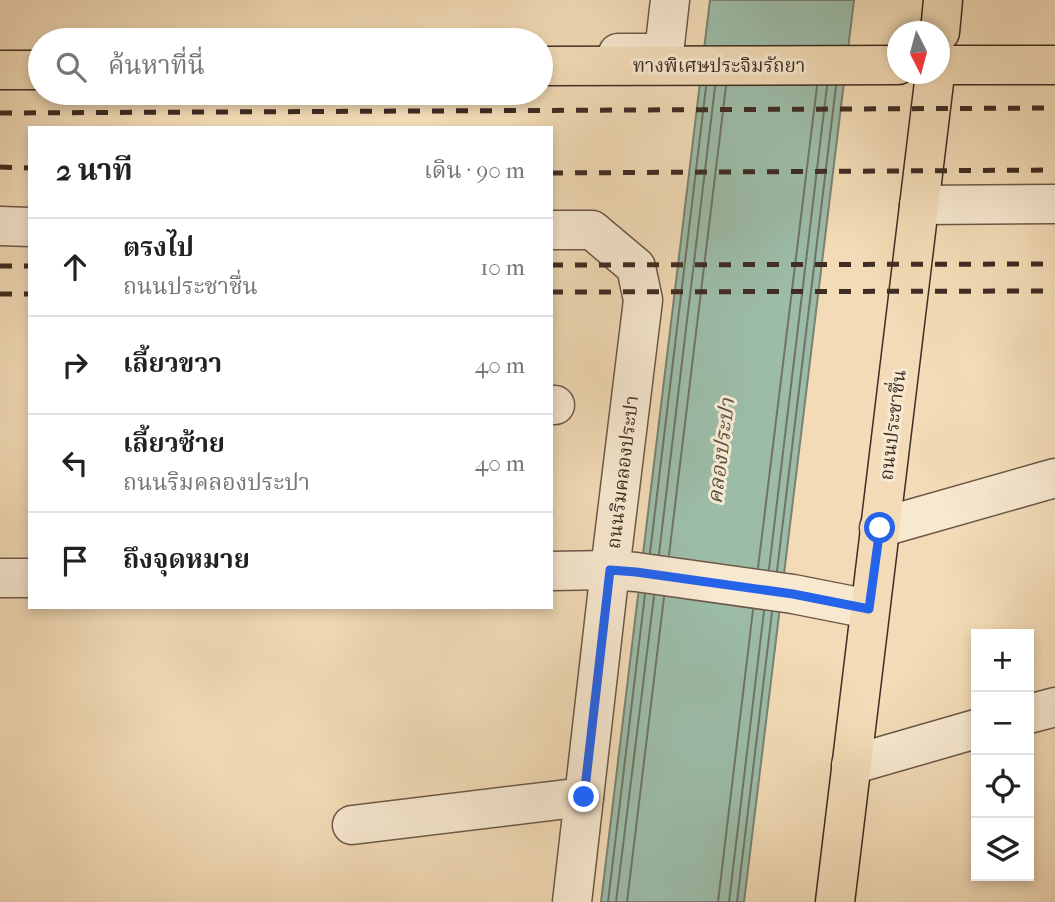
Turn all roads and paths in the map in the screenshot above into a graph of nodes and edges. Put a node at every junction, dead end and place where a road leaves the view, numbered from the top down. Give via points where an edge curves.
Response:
1 (670, 0) edge
2 (943, 0) edge
3 (941, 21) edge
4 (553, 54) edge
5 (0, 60) edge
6 (28, 60) edge
7 (887, 65) edge
8 (950, 65) edge
9 (1055, 65) edge
10 (553, 66) edge
11 (0, 70) edge
12 (28, 70) edge
13 (934, 84) edge
14 (1055, 204) edge
15 (919, 205) junction
16 (0, 226) edge
17 (28, 227) edge
18 (553, 230) edge
19 (1055, 478) edge
20 (880, 528) junction
21 (553, 571) edge
22 (623, 571) junction
23 (0, 578) edge
24 (28, 578) edge
25 (869, 609) junction
26 (1055, 706) edge
27 (1034, 712) edge
28 (971, 730) edge
29 (851, 765) junction
30 (584, 797) junction
31 (352, 825) dead end
32 (572, 902) edge
33 (835, 902) edge

1 - 4 street via 664,53
2 - 3 main road
5 - 6 street
7 - 10 main road, ทางพิเศษประจิมรัถยา
8 - 9 main road
11 - 12 main road
13 - 15 main road, ถนนประชาชื่น
14 - 15 street
15 - 20 main road, ถนนประชาชื่น
16 - 17 street
18 - 22 street, ถนนริมคลองประปา via 592,230 636,267 643,300
19 - 20 street
20 - 25 main road, ถนนประชาชื่น
21 - 22 street
22 - 25 street
22 - 30 street, ถนนริมคลองประปา
23 - 24 street
25 - 29 main road, ถนนประชาชื่น
26 - 27 street
28 - 29 street
29 - 33 main road, ถนนประชาชื่น
30 - 31 street
30 - 32 street, ถนนริมคลองประปา

